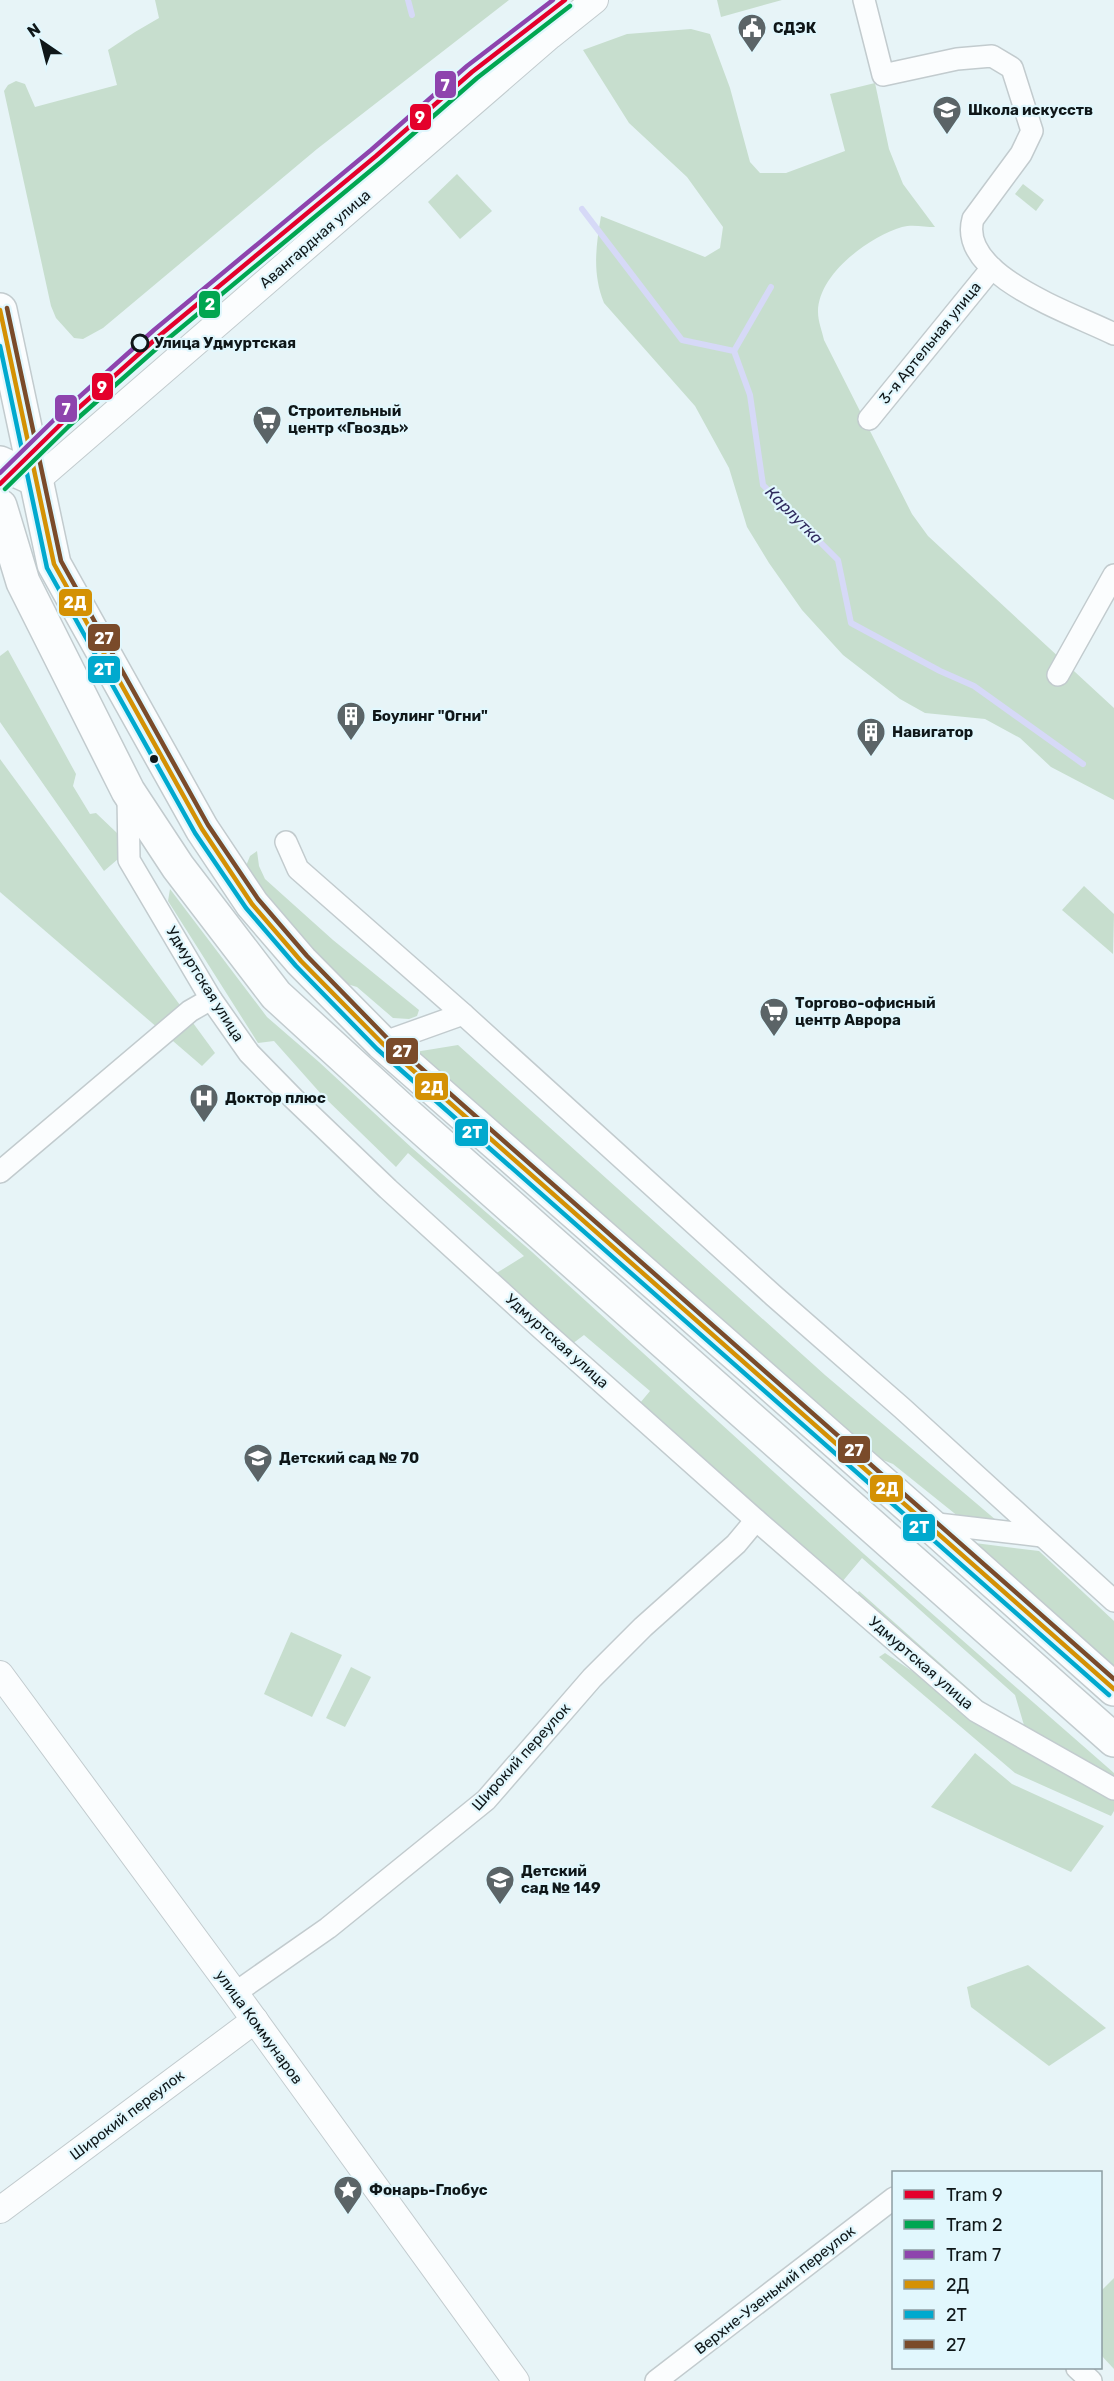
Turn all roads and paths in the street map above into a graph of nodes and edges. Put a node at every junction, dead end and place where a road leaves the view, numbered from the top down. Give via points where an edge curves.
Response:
1 (595, 0) edge
2 (864, 0) edge
3 (992, 268) junction
4 (0, 310) edge
5 (1114, 334) edge
6 (869, 419) dead end
7 (0, 462) edge
8 (37, 480) junction
9 (1, 513) edge
10 (1114, 575) edge
11 (1058, 675) dead end
12 (122, 687) junction
13 (86, 706) junction
14 (128, 791) junction
15 (286, 842) dead end
16 (211, 999) junction
17 (463, 1014) junction
18 (382, 1043) junction
19 (0, 1172) edge
20 (756, 1520) junction
21 (928, 1523) junction
22 (1042, 1536) junction
23 (1114, 1601) edge
24 (0, 1674) edge
25 (1114, 1689) edge
26 (1114, 1740) edge
27 (1114, 1789) edge
28 (236, 1993) junction
29 (255, 2020) junction
30 (892, 2200) edge
31 (0, 2210) edge
32 (1079, 2369) edge
33 (516, 2381) edge
34 (656, 2381) edge
35 (1091, 2381) edge

1 - 8 street, Авангардная улица
2 - 3 street via 883,75 957,59 992,56 1012,68 1032,131 1021,154 973,219 972,243
3 - 5 street via 1025,294
3 - 6 street, 3-я Артельная улица
4 - 8 main road
7 - 8 main road
8 - 9 main road
8 - 12 main road via 54,564
9 - 13 main road, Удмуртская улица via 23,582
10 - 11 street
12 - 13 main road
12 - 18 main road via 202,829 252,904 301,961
13 - 14 main road, Удмуртская улица
14 - 16 street, Удмуртская улица via 129,860
14 - 26 main road, Удмуртская улица via 178,867 276,995
15 - 17 street via 298,869
16 - 19 street via 190,1011
16 - 20 street, Удмуртская улица via 249,1053 302,1107
17 - 18 street
17 - 22 street
18 - 21 main road
20 - 27 street, Удмуртская улица via 976,1711
20 - 28 street, Широкий переулок via 736,1544 592,1677 486,1800 328,1928
21 - 22 street
21 - 25 main road
22 - 23 street
24 - 28 street, улица Коммунаров
28 - 29 street, улица Коммунаров
29 - 31 street, Широкий переулок
29 - 33 street, улица Коммунаров
30 - 34 street, Верхне-Узенький переулок
32 - 35 street

